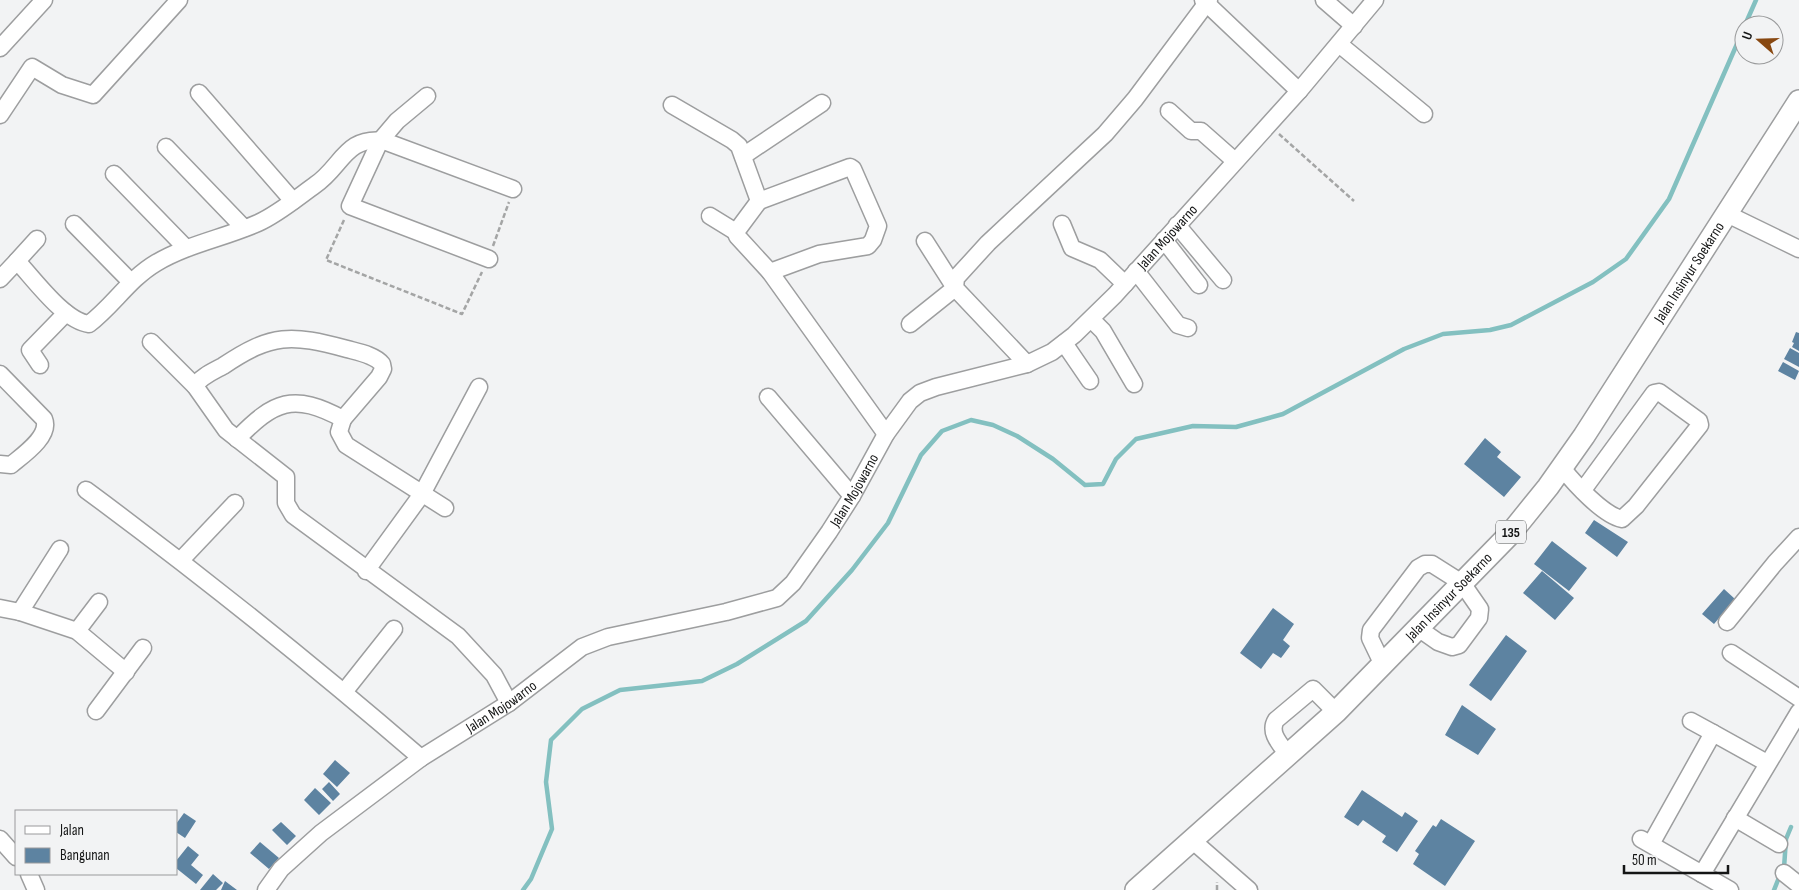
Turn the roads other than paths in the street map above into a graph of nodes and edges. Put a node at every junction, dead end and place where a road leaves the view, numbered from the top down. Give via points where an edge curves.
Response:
1 (44, 0) edge
2 (179, 0) edge
3 (1324, 0) edge
4 (1375, 0) edge
5 (1206, 1) edge
6 (1354, 26) junction
7 (1339, 44) junction
8 (0, 48) edge
9 (1299, 91) junction
10 (199, 94) dead end
11 (427, 96) dead end
12 (1799, 101) edge
13 (822, 103) dead end
14 (672, 105) dead end
15 (1169, 111) dead end
16 (0, 114) edge
17 (1424, 114) dead end
18 (380, 140) junction
19 (166, 147) dead end
20 (743, 156) junction
21 (1235, 161) junction
22 (114, 174) dead end
23 (513, 188) road end
24 (293, 201) junction
25 (759, 201) junction
26 (1726, 213) junction
27 (710, 216) dead end
28 (74, 224) dead end
29 (1062, 224) dead end
30 (1177, 225) junction
31 (244, 228) junction
32 (736, 232) junction
33 (37, 239) dead end
34 (1164, 240) junction
35 (925, 241) dead end
36 (186, 248) junction
37 (1799, 249) edge
38 (489, 259) road end
39 (18, 261) junction
40 (1136, 271) junction
41 (770, 272) junction
42 (0, 279) edge
43 (1223, 280) dead end
44 (130, 281) junction
45 (1125, 284) junction
46 (1199, 286) dead end
47 (955, 288) junction
48 (66, 313) junction
49 (1092, 320) junction
50 (910, 324) dead end
51 (1188, 328) dead end
52 (151, 342) dead end
53 (1064, 343) junction
54 (1027, 364) junction
55 (40, 365) dead end
56 (0, 374) edge
57 (1090, 380) dead end
58 (1134, 384) dead end
59 (195, 386) junction
60 (479, 388) dead end
61 (768, 397) dead end
62 (343, 419) junction
63 (886, 434) junction
64 (238, 439) junction
65 (0, 464) edge
66 (1562, 468) junction
67 (86, 490) dead end
68 (1583, 490) junction
69 (422, 494) junction
70 (852, 496) junction
71 (235, 503) dead end
72 (445, 508) dead end
73 (1799, 537) edge
74 (60, 549) dead end
75 (181, 560) junction
76 (366, 571) junction
77 (1462, 583) junction
78 (99, 602) dead end
79 (0, 608) edge
80 (20, 612) junction
81 (1727, 622) dead end
82 (1418, 628) junction
83 (394, 629) dead end
84 (77, 631) junction
85 (143, 648) dead end
86 (1731, 653) dead end
87 (1382, 663) junction
88 (126, 672) junction
89 (344, 692) junction
90 (1799, 698) edge
91 (509, 703) junction
92 (96, 711) dead end
93 (1336, 712) junction
94 (1799, 712) edge
95 (1691, 721) dead end
96 (1713, 733) junction
97 (1289, 756) junction
98 (421, 758) junction
99 (1767, 763) junction
100 (1735, 818) junction
101 (0, 839) edge
102 (1193, 841) junction
103 (1779, 844) dead end
104 (15, 856) edge
105 (1784, 873) dead end
106 (1702, 874) junction
107 (29, 875) edge
108 (1799, 885) edge
109 (36, 890) edge
110 (266, 890) edge
111 (1136, 890) edge
112 (1249, 890) edge
113 (1730, 890) edge

1 - 8 street
2 - 16 street via 93,95 62,85 32,67
3 - 6 street
4 - 6 street, Jalan Mojowarno
5 - 9 street
5 - 47 street via 1135,99 1105,134 988,243 956,278
6 - 7 street, Jalan Mojowarno
7 - 9 street, Jalan Mojowarno
7 - 17 street
9 - 21 street, Jalan Mojowarno
10 - 24 street
11 - 18 street via 396,121
12 - 26 main road, Jalan Insinyur Soekarno / 135
13 - 20 street
14 - 20 street via 732,140
15 - 21 street via 1191,131 1201,131
18 - 23 street
18 - 24 street via 358,143 327,178
18 - 38 street via 350,206
19 - 31 street
20 - 25 street
21 - 30 street, Jalan Mojowarno
22 - 36 street
24 - 31 street via 259,223
25 - 32 street
25 - 41 street via 850,167 878,226 868,246 819,254
26 - 37 street
26 - 66 main road, Jalan Insinyur Soekarno / 135
27 - 32 street
28 - 44 street
29 - 45 street via 1072,248 1100,260
30 - 34 street, Jalan Mojowarno
30 - 43 street
31 - 36 street
32 - 41 street
33 - 39 street
34 - 40 street, Jalan Mojowarno
34 - 46 street
35 - 47 street
36 - 44 street
39 - 42 street
39 - 48 street
40 - 45 street, Jalan Mojowarno
40 - 51 street via 1178,325
41 - 63 street
44 - 48 street via 89,324 81,323
45 - 49 street, Jalan Mojowarno
47 - 50 street
47 - 54 street
48 - 55 street via 30,350
49 - 53 street, Jalan Mojowarno
49 - 58 street via 1103,332
52 - 59 street
53 - 54 street, Jalan Mojowarno
53 - 57 street
54 - 63 street, Jalan Mojowarno via 920,393 902,409
56 - 65 street via 47,424 26,453 11,464
59 - 62 street via 246,350 268,340 308,339 364,354 382,364 379,377
59 - 64 street via 220,423
60 - 69 street
61 - 70 street
62 - 64 street via 318,408 285,404 273,407 259,417
62 - 69 street via 339,432 346,445
63 - 70 street, Jalan Mojowarno
64 - 76 street via 286,477 286,503 293,515
66 - 68 street
66 - 77 main road, Jalan Insinyur Soekarno / 135 via 1510,534
67 - 75 street
68 - 68 street via 1654,393 1659,392 1699,421 1700,425 1677,455 1622,519 1612,517
69 - 72 street
69 - 76 street
70 - 91 street, Jalan Mojowarno via 811,559 777,598 593,642 568,657
71 - 75 street
73 - 81 street
74 - 80 street
75 - 89 street
76 - 91 street via 458,636 494,675
77 - 82 main road, Jalan Insinyur Soekarno / 135
77 - 82 street via 1480,609 1480,618 1459,645 1452,648
77 - 87 street via 1432,564 1418,568 1371,630 1370,638
78 - 84 street
79 - 80 street
80 - 84 street
82 - 87 main road, Jalan Insinyur Soekarno / 135
83 - 89 street
84 - 88 street
85 - 88 street
86 - 90 street
87 - 93 main road, Jalan Insinyur Soekarno / 135
88 - 92 street
89 - 98 street
91 - 98 street, Jalan Mojowarno
93 - 97 main road, Jalan Insinyur Soekarno / 135
93 - 97 street via 1313,689 1276,720 1273,732
94 - 99 street
95 - 96 street
96 - 99 street
96 - 106 street via 1646,841
97 - 102 main road, Jalan Insinyur Soekarno / 135
98 - 110 street, Jalan Mojowarno via 302,849 281,869
99 - 100 street
100 - 103 street
100 - 106 street
101 - 104 street
102 - 111 main road, Jalan Insinyur Soekarno / 135
102 - 112 street
105 - 108 street
106 - 113 street
107 - 109 street

